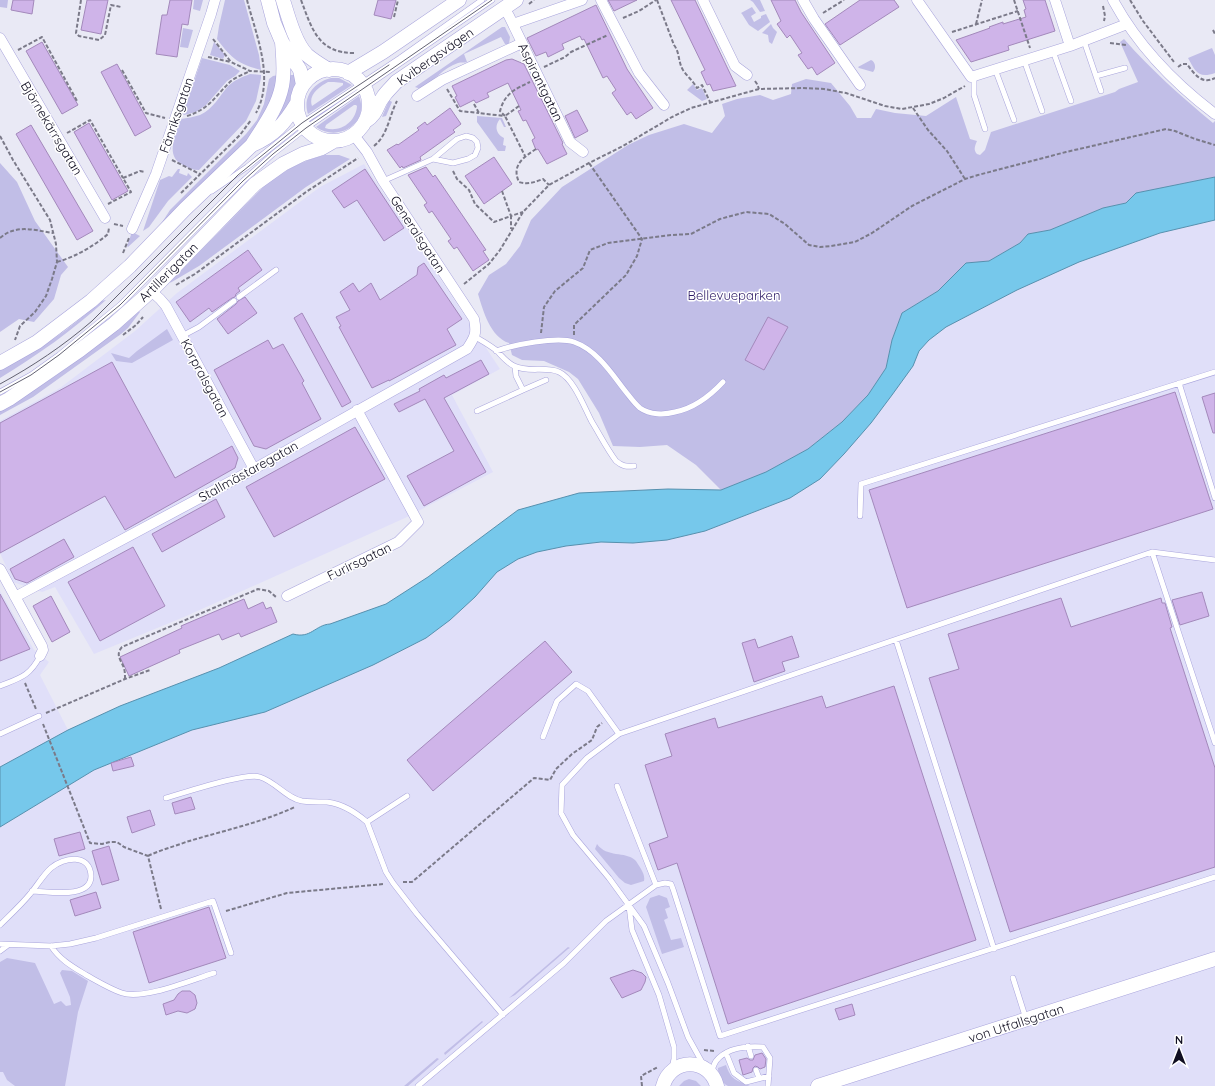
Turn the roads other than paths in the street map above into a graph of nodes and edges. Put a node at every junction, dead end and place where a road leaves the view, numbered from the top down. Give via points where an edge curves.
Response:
1 (215, 0) edge
2 (268, 0) edge
3 (283, 0) edge
4 (459, 0) edge
5 (482, 0) edge
6 (492, 0) edge
7 (516, 0) edge
8 (582, 0) edge
9 (601, 0) edge
10 (703, 0) edge
11 (803, 0) edge
12 (917, 0) edge
13 (1055, 0) edge
14 (1110, 1) edge
15 (504, 8) junction
16 (513, 24) junction
17 (1127, 24) junction
18 (0, 38) edge
19 (1084, 41) junction
20 (282, 42) junction
21 (522, 43) junction
22 (1070, 46) junction
23 (1053, 51) junction
24 (1024, 55) junction
25 (1125, 68) dead end
26 (995, 69) junction
27 (329, 70) junction
28 (348, 73) junction
29 (747, 75) dead end
30 (1096, 76) junction
31 (969, 78) junction
32 (303, 85) junction
33 (860, 85) dead end
34 (363, 86) junction
35 (1101, 92) dead end
36 (417, 96) dead end
37 (1071, 101) dead end
38 (297, 103) junction
39 (664, 105) dead end
40 (1042, 111) dead end
41 (1215, 114) edge
42 (1014, 120) dead end
43 (364, 122) junction
44 (304, 126) junction
45 (985, 130) dead end
46 (353, 134) junction
47 (334, 141) junction
48 (252, 144) junction
49 (583, 152) dead end
50 (433, 159) junction
51 (383, 180) junction
52 (185, 209) junction
53 (105, 218) dead end
54 (130, 228) road end
55 (276, 270) dead end
56 (156, 295) junction
57 (239, 297) dead end
58 (234, 301) dead end
59 (182, 336) junction
60 (475, 337) junction
61 (496, 351) junction
62 (0, 363) edge
63 (515, 367) junction
64 (1215, 372) edge
65 (546, 380) dead end
66 (723, 382) dead end
67 (1179, 383) junction
68 (523, 390) junction
69 (0, 392) edge
70 (0, 404) edge
71 (357, 410) junction
72 (477, 411) dead end
73 (634, 466) dead end
74 (254, 469) junction
75 (1215, 498) edge
76 (860, 516) dead end
77 (1152, 552) junction
78 (1215, 560) edge
79 (0, 569) edge
80 (287, 596) road end
81 (15, 597) junction
82 (896, 640) junction
83 (40, 656) joint
84 (0, 686) edge
85 (38, 714) road end
86 (0, 734) edge
87 (619, 734) junction
88 (544, 737) dead end
89 (1215, 743) edge
90 (617, 786) dead end
91 (407, 796) dead end
92 (166, 798) dead end
93 (367, 822) junction
94 (1215, 877) edge
95 (656, 885) junction
96 (32, 891) junction
97 (629, 905) junction
98 (0, 925) edge
99 (0, 944) edge
100 (8, 945) junction
101 (51, 946) junction
102 (994, 949) junction
103 (0, 951) edge
104 (231, 953) dead end
105 (1215, 959) edge
106 (214, 973) dead end
107 (1013, 978) dead end
108 (503, 1015) junction
109 (1026, 1020) junction
110 (748, 1046) junction
111 (726, 1052) junction
112 (751, 1056) dead end
113 (756, 1070) dead end
114 (672, 1071) junction
115 (709, 1071) junction
116 (769, 1076) junction
117 (759, 1078) junction
118 (418, 1086) edge
119 (662, 1086) edge
120 (717, 1086) edge
121 (768, 1086) edge
122 (818, 1086) edge

1 - 54 street, Fänriksgatan via 162,156
2 - 20 main road
3 - 27 main road via 288,17 306,54
4 - 28 main road
5 - 34 lane
6 - 34 lane
7 - 15 main road, Kvibergsvägen
8 - 16 street
9 - 39 street via 639,73
10 - 29 street via 735,66
11 - 33 street
12 - 31 street via 971,77
13 - 22 street
14 - 17 street
15 - 16 street, Aspirantgatan
15 - 43 main road, Kvibergsvägen via 396,82 391,98 382,97 376,111
16 - 21 street, Aspirantgatan
17 - 19 street
17 - 41 street via 1152,57
18 - 53 street, Björnekärrsgatan
19 - 22 street
19 - 30 lane
20 - 32 main road via 300,70
20 - 48 main road via 282,86 277,102
21 - 36 street via 442,80
21 - 49 street, Aspirantgatan via 535,76 570,142
22 - 23 street
23 - 24 street
23 - 37 lane
24 - 26 street
24 - 40 lane
25 - 30 lane
26 - 31 street
26 - 42 lane
27 - 28 main road
27 - 32 main road via 314,74
28 - 34 main road
30 - 35 lane
31 - 45 lane
32 - 38 main road
34 - 43 main road via 368,98
34 - 44 lane
38 - 44 main road via 298,114
38 - 48 main road via 284,124 265,139
43 - 46 main road, Artillerigatan
44 - 47 main road via 318,138
44 - 52 lane
44 - 69 lane via 243,181 120,306 59,355
46 - 47 main road, Artillerigatan
46 - 51 street, Generalsgatan
47 - 56 main road, Artillerigatan via 283,164 255,184
48 - 52 main road
50 - 50 lane via 457,139 466,136 477,142 475,155 468,159 453,163
50 - 51 lane
51 - 60 street, Generalsgatan via 474,319
52 - 62 main road via 130,266 91,301 37,342
55 - 57 lane
56 - 59 street, Korpralsgatan via 166,306
56 - 70 main road, Artillerigatan
58 - 59 lane via 199,327
59 - 74 street, Korpralsgatan
60 - 61 lane
60 - 71 street, Stallmästaregatan via 467,349
61 - 63 lane
61 - 66 lane via 561,339 574,342 599,358 640,408 651,413 684,411 713,393
63 - 68 lane via 516,376
63 - 73 lane via 547,369 566,376 616,461 622,466
64 - 67 lane
65 - 68 lane
67 - 75 lane
67 - 76 lane via 861,484
68 - 72 lane
71 - 74 street, Stallmästaregatan
71 - 80 street, Furirsgatan via 418,522 398,542
74 - 81 street, Stallmästaregatan
77 - 78 lane
77 - 82 lane
77 - 89 lane
79 - 81 street
81 - 83 street via 42,646
82 - 87 lane
82 - 102 lane
83 - 84 lane via 34,667 23,677
85 - 86 lane
87 - 88 lane via 588,692 576,684 556,701
87 - 97 lane via 587,758 562,785 561,813 573,835
90 - 95 lane
91 - 93 lane
92 - 93 lane via 243,777 260,776 294,798 343,806
93 - 108 lane via 386,872 393,883 416,914
94 - 102 lane
95 - 97 lane
95 - 102 lane via 671,884 720,1036
96 - 96 lane via 62,893 86,888 91,877 88,865 78,859 60,863 48,871
96 - 98 lane
97 - 108 lane via 606,921 564,963
97 - 114 lane via 632,930 659,995 674,1047
97 - 115 lane via 644,926 688,1037
99 - 100 lane
100 - 101 lane
100 - 103 lane
101 - 104 lane via 96,938 213,900
101 - 106 lane via 68,965 122,993 151,993
105 - 109 main road, von Utfallsgatan
107 - 109 lane
108 - 118 lane
109 - 122 main road, von Utfallsgatan
110 - 111 lane
110 - 112 lane
110 - 116 lane via 763,1047 770,1058
111 - 115 lane via 716,1060
111 - 117 lane via 734,1073 746,1082
113 - 117 lane
114 - 115 main road via 687,1064 700,1066
114 - 119 main road
115 - 120 main road
116 - 117 lane
116 - 121 lane

